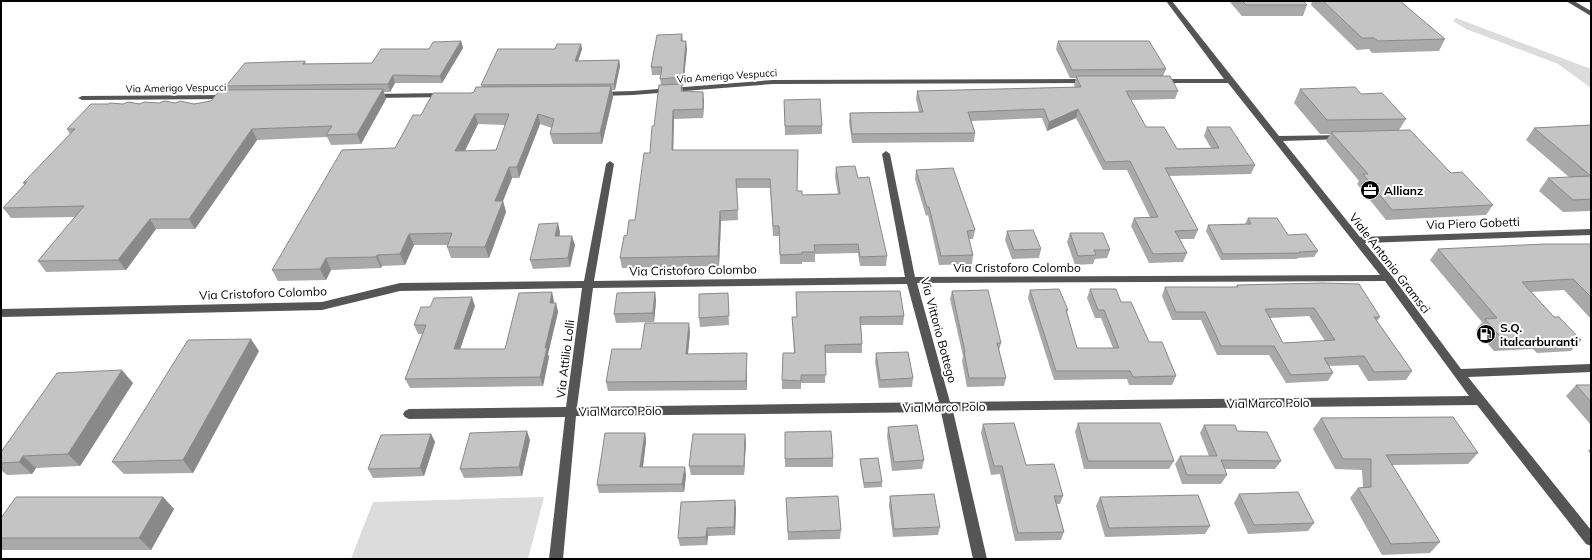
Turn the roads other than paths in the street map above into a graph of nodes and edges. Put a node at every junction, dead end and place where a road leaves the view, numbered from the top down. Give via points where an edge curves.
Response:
1 (1169, 1) edge
2 (1570, 1) edge
3 (1591, 14) edge
4 (1096, 81) edge
5 (1151, 81) edge
6 (1230, 81) junction
7 (593, 94) edge
8 (457, 95) edge
9 (361, 96) edge
10 (234, 97) edge
11 (82, 98) dead end
12 (1349, 137) edge
13 (1276, 139) junction
14 (886, 154) dead end
15 (610, 164) dead end
16 (1591, 232) edge
17 (1356, 240) junction
18 (1388, 278) junction
19 (911, 280) junction
20 (588, 284) junction
21 (1, 313) edge
22 (1591, 368) edge
23 (1458, 374) junction
24 (1479, 400) junction
25 (946, 407) junction
26 (571, 412) junction
27 (409, 414) dead end
28 (1591, 540) edge
29 (556, 559) edge
30 (980, 559) edge

1 - 6 street, Viale Antonio Gramsci
2 - 3 street
4 - 7 street, Via Amerigo Vespucci via 773,82
5 - 6 street
6 - 13 street, Viale Antonio Gramsci
8 - 9 street
10 - 11 street, Via Amerigo Vespucci
12 - 13 street
13 - 17 street, Viale Antonio Gramsci
14 - 19 street, Via Vittorio Bottego
15 - 20 street, Via Attilio Lolli
16 - 17 street, Via Piero Gobetti
17 - 18 street, Viale Antonio Gramsci
18 - 19 street, Via Cristoforo Colombo
18 - 23 street, Viale Antonio Gramsci
19 - 20 street, Via Cristoforo Colombo
19 - 25 street, Via Vittorio Bottego
20 - 21 street, Via Cristoforo Colombo via 400,287 322,306
20 - 26 street, Via Attilio Lolli
22 - 23 street
23 - 24 street, Viale Antonio Gramsci
24 - 25 street, Via Marco Polo
24 - 28 street, Viale Antonio Gramsci
25 - 26 street, Via Marco Polo
25 - 30 street, Via Vittorio Bottego
26 - 27 street, Via Marco Polo
26 - 29 street, Via Attilio Lolli

